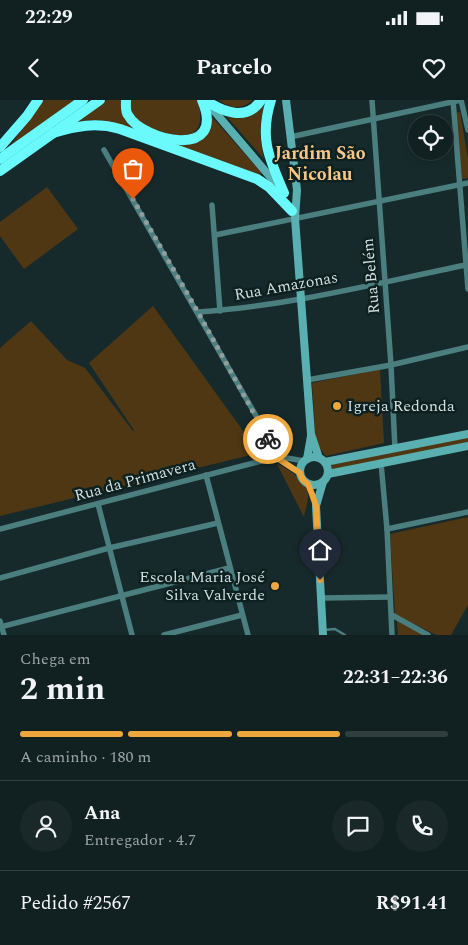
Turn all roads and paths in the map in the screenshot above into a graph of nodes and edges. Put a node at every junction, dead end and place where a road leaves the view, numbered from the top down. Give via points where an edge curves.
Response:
1 (38, 100) edge
2 (83, 100) edge
3 (100, 100) edge
4 (126, 100) edge
5 (205, 100) edge
6 (261, 100) edge
7 (271, 100) edge
8 (286, 100) edge
9 (372, 100) edge
10 (461, 100) edge
11 (453, 101) edge
12 (373, 118) junction
13 (468, 130) edge
14 (53, 133) junction
15 (290, 138) junction
16 (0, 147) edge
17 (104, 150) dead end
18 (0, 159) edge
19 (0, 171) edge
20 (468, 183) edge
21 (459, 185) junction
22 (284, 193) junction
23 (378, 202) junction
24 (212, 205) dead end
25 (294, 214) junction
26 (214, 236) junction
27 (466, 265) junction
28 (385, 281) junction
29 (468, 289) edge
30 (302, 299) junction
31 (220, 311) junction
32 (198, 312) junction
33 (468, 347) edge
34 (391, 365) junction
35 (307, 380) junction
36 (311, 434) junction
37 (468, 434) edge
38 (468, 446) edge
39 (394, 449) junction
40 (275, 458) junction
41 (306, 460) junction
42 (322, 460) junction
43 (381, 463) junction
44 (300, 473) junction
45 (328, 474) junction
46 (206, 475) junction
47 (323, 482) junction
48 (308, 484) junction
49 (98, 504) junction
50 (316, 506) junction
51 (468, 512) edge
52 (218, 523) junction
53 (387, 528) junction
54 (0, 529) edge
55 (109, 548) junction
56 (229, 568) junction
57 (0, 578) edge
58 (121, 595) junction
59 (390, 596) junction
60 (321, 598) junction
61 (242, 615) junction
62 (392, 615) junction
63 (0, 625) edge
64 (335, 630) junction
65 (323, 633) edge
66 (4, 635) edge
67 (132, 635) edge
68 (164, 635) edge
69 (248, 635) edge
70 (335, 635) edge
71 (346, 635) edge
72 (392, 635) edge
73 (428, 635) edge

1 - 16 highway
2 - 18 highway
3 - 14 highway
4 - 5 highway via 128,116 139,126 170,139 189,140 197,138 206,126
5 - 6 highway via 230,113 239,114 248,112
5 - 22 main road
7 - 22 highway via 265,124 266,138 269,156
8 - 15 main road
9 - 12 street, Rua Belém
10 - 11 street
10 - 13 street
11 - 12 street
11 - 21 street
12 - 15 street
12 - 23 street, Rua Belém
14 - 19 highway
14 - 25 highway via 90,124 120,129 257,179
15 - 25 main road via 297,190
17 - 32 street
20 - 21 street
21 - 23 street
21 - 27 street
22 - 25 main road
23 - 25 street
23 - 28 street, Rua Belém
24 - 26 street
25 - 26 street
25 - 30 main road
26 - 31 street
27 - 28 street, Rua Amazonas
27 - 29 street
28 - 30 street, Rua Amazonas
28 - 34 street, Rua Belém
30 - 31 street, Rua Amazonas
30 - 35 main road
31 - 32 street, Rua Amazonas
32 - 40 street via 259,421
33 - 34 street
34 - 35 street
34 - 39 street, Rua Belém
35 - 36 main road
36 - 41 main road
36 - 42 main road
37 - 39 main road
38 - 43 main road
39 - 42 main road
40 - 41 street, Rua da Primavera
40 - 44 street
40 - 46 street, Rua da Primavera
41 - 42 main road via 313,457
41 - 44 main road
42 - 45 main road
43 - 45 main road
43 - 53 street
44 - 48 main road
45 - 47 main road
46 - 49 street, Rua da Primavera
46 - 52 street
47 - 48 main road
47 - 50 main road
48 - 50 main road
49 - 54 street, Rua da Primavera
49 - 55 street
50 - 60 main road
51 - 53 street
52 - 55 street
52 - 56 street
53 - 59 street
55 - 57 street
55 - 58 street
56 - 58 street
56 - 61 street
58 - 63 street
58 - 67 street
59 - 60 street
59 - 62 street
60 - 65 main road
61 - 68 street
61 - 69 street
62 - 72 street
62 - 73 street
63 - 66 street
64 - 65 lane
64 - 70 lane
64 - 71 lane

